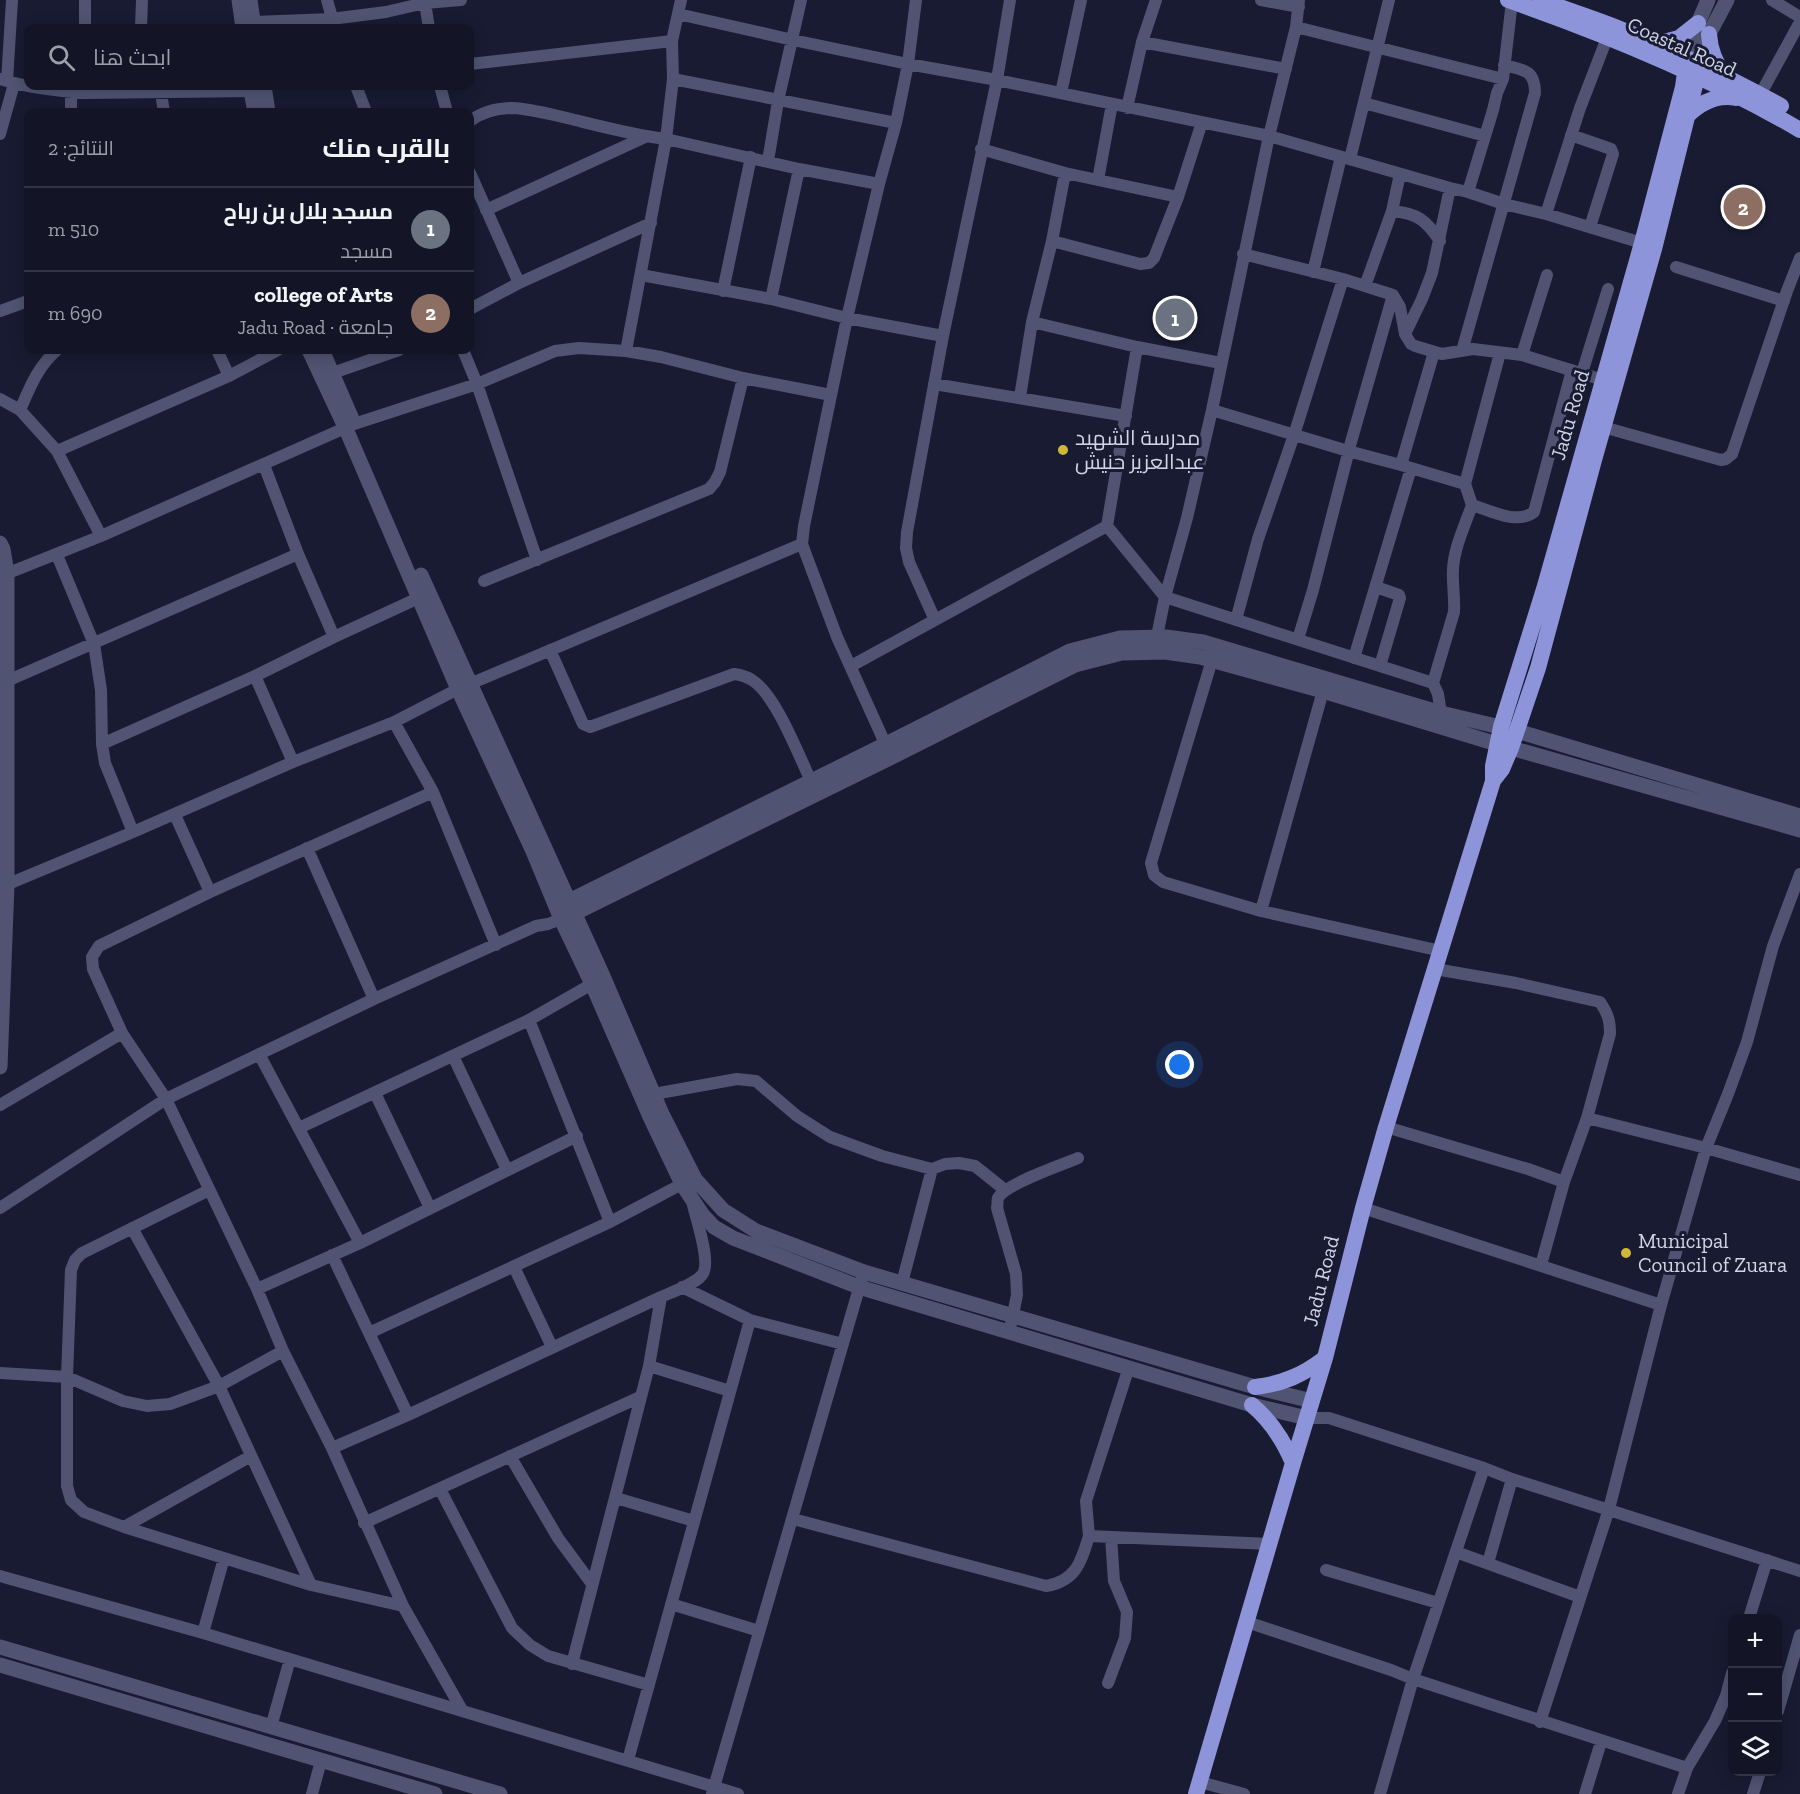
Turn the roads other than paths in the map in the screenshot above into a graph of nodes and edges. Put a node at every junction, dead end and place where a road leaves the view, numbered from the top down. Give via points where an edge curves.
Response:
1 (12, 0) edge
2 (85, 0) edge
3 (142, 0) edge
4 (239, 0) edge
5 (250, 0) edge
6 (327, 0) edge
7 (461, 0) edge
8 (681, 0) edge
9 (801, 0) edge
10 (916, 0) edge
11 (1010, 0) edge
12 (1081, 0) edge
13 (1156, 0) edge
14 (1261, 0) edge
15 (1389, 0) edge
16 (1541, 0) edge
17 (1708, 0) edge
18 (1727, 0) edge
19 (1772, 0) edge
20 (1510, 1) edge
21 (425, 3) junction
22 (1299, 3) edge
23 (386, 6) edge
24 (678, 14) junction
25 (1800, 17) edge
26 (1800, 22) edge
27 (85, 24) edge
28 (141, 24) edge
29 (249, 24) edge
30 (250, 24) edge
31 (333, 24) edge
32 (428, 24) edge
33 (1296, 27) junction
34 (1704, 28) junction
35 (1607, 38) junction
36 (793, 40) junction
37 (672, 41) junction
38 (1142, 42) junction
39 (1656, 44) junction
40 (1377, 47) junction
41 (474, 64) edge
42 (908, 64) junction
43 (1504, 65) junction
44 (1693, 68) junction
45 (1286, 69) junction
46 (1725, 76) junction
47 (673, 79) junction
48 (1503, 79) junction
49 (997, 80) junction
50 (7, 81) edge
51 (24, 84) edge
52 (59, 90) edge
53 (80, 90) edge
54 (145, 90) edge
55 (219, 90) edge
56 (257, 90) edge
57 (258, 90) edge
58 (358, 90) edge
59 (441, 90) edge
60 (70, 92) junction
61 (161, 93) junction
62 (1061, 93) junction
63 (1752, 97) junction
64 (778, 101) junction
65 (1364, 103) junction
66 (1112, 104) junction
67 (71, 108) edge
68 (163, 108) edge
69 (255, 108) edge
70 (266, 108) edge
71 (364, 108) edge
72 (446, 108) edge
73 (1127, 108) junction
74 (1686, 117) junction
75 (1800, 117) edge
76 (474, 119) edge
77 (1202, 122) junction
78 (896, 123) junction
79 (1800, 130) edge
80 (0, 134) edge
81 (1571, 135) junction
82 (1269, 136) junction
83 (1485, 136) junction
84 (645, 137) junction
85 (666, 139) junction
86 (981, 149) junction
87 (751, 158) junction
88 (1346, 158) junction
89 (768, 161) junction
90 (798, 169) junction
91 (1065, 172) junction
92 (1400, 174) junction
93 (1098, 180) junction
94 (474, 182) edge
95 (879, 184) junction
96 (1450, 188) junction
97 (1468, 192) junction
98 (1178, 197) junction
99 (1504, 204) junction
100 (486, 210) junction
101 (1392, 211) junction
102 (1546, 213) junction
103 (651, 223) junction
104 (1590, 227) junction
105 (1052, 241) junction
106 (1440, 241) junction
107 (1642, 243) junction
108 (1243, 254) junction
109 (1800, 258) edge
110 (1676, 267) dead end
111 (1313, 272) junction
112 (641, 275) junction
113 (1547, 275) dead end
114 (1343, 279) junction
115 (519, 283) junction
116 (1365, 286) junction
117 (1608, 289) dead end
118 (723, 291) junction
119 (1392, 295) junction
120 (771, 300) junction
121 (1784, 301) junction
122 (24, 302) edge
123 (474, 307) edge
124 (0, 311) edge
125 (847, 318) junction
126 (1032, 322) junction
127 (1405, 334) junction
128 (943, 336) junction
129 (1137, 347) junction
130 (626, 351) junction
131 (1462, 351) junction
132 (1434, 352) junction
133 (1500, 352) junction
134 (52, 354) edge
135 (219, 354) edge
136 (270, 354) edge
137 (312, 354) edge
138 (323, 354) edge
139 (387, 354) edge
140 (465, 354) edge
141 (1522, 355) junction
142 (1221, 363) junction
143 (1577, 371) junction
144 (327, 375) junction
145 (229, 376) junction
146 (743, 378) junction
147 (1603, 380) junction
148 (477, 384) junction
149 (934, 384) junction
150 (831, 395) junction
151 (1020, 397) junction
152 (0, 399) edge
153 (20, 410) junction
154 (1212, 410) junction
155 (1126, 416) junction
156 (350, 427) junction
157 (1603, 427) junction
158 (1294, 435) junction
159 (57, 451) junction
160 (1348, 452) junction
161 (264, 465) junction
162 (1406, 466) junction
163 (1465, 484) junction
164 (1472, 505) junction
165 (1107, 526) junction
166 (101, 536) junction
167 (0, 543) edge
168 (802, 544) junction
169 (298, 554) junction
170 (57, 555) junction
171 (537, 560) junction
172 (4, 575) edge
173 (484, 581) dead end
174 (1376, 587) junction
175 (424, 595) junction
176 (1165, 597) junction
177 (935, 620) junction
178 (1236, 620) junction
179 (334, 637) junction
180 (1298, 639) junction
181 (94, 644) junction
182 (1155, 644) junction
183 (550, 650) junction
184 (1354, 658) junction
185 (1212, 660) junction
186 (851, 666) junction
187 (1380, 666) junction
188 (255, 676) junction
189 (3, 682) edge
190 (1433, 683) junction
191 (464, 686) junction
192 (1323, 691) junction
193 (1441, 713) junction
194 (394, 722) junction
195 (1509, 729) junction
196 (102, 744) junction
197 (1504, 746) junction
198 (889, 751) junction
199 (294, 762) junction
200 (811, 781) junction
201 (433, 792) junction
202 (175, 815) junction
203 (1800, 816) edge
204 (1800, 830) edge
205 (133, 832) junction
206 (307, 848) junction
207 (1800, 874) edge
208 (3, 886) edge
209 (210, 892) junction
210 (565, 910) junction
211 (1261, 911) junction
212 (496, 945) junction
213 (1441, 951) junction
214 (1435, 969) junction
215 (592, 984) junction
216 (374, 999) junction
217 (529, 1020) junction
218 (122, 1033) junction
219 (259, 1054) junction
220 (453, 1056) junction
221 (0, 1067) edge
222 (375, 1093) junction
223 (654, 1094) junction
224 (166, 1100) junction
225 (0, 1105) edge
226 (1587, 1118) junction
227 (1386, 1127) junction
228 (299, 1128) junction
229 (576, 1136) junction
230 (1706, 1148) junction
231 (1078, 1158) dead end
232 (932, 1169) junction
233 (507, 1170) junction
234 (1800, 1175) edge
235 (1564, 1182) junction
236 (682, 1184) junction
237 (208, 1190) junction
238 (1005, 1190) junction
239 (691, 1200) junction
240 (0, 1208) edge
241 (430, 1208) junction
242 (1363, 1208) junction
243 (610, 1222) junction
244 (132, 1228) junction
245 (360, 1243) junction
246 (332, 1255) junction
247 (1541, 1265) junction
248 (514, 1266) junction
249 (864, 1272) junction
250 (902, 1283) junction
251 (682, 1287) junction
252 (859, 1287) junction
253 (257, 1289) junction
254 (661, 1298) junction
255 (1662, 1305) junction
256 (750, 1320) junction
257 (1011, 1324) junction
258 (369, 1333) junction
259 (843, 1344) junction
260 (552, 1347) junction
261 (283, 1351) junction
262 (1325, 1358) junction
263 (649, 1366) junction
264 (1129, 1367) junction
265 (0, 1373) edge
266 (68, 1377) junction
267 (219, 1386) junction
268 (1255, 1387) junction
269 (730, 1391) junction
270 (640, 1396) junction
271 (1252, 1405) junction
272 (1310, 1409) junction
273 (408, 1415) junction
274 (332, 1448) junction
275 (251, 1456) junction
276 (510, 1456) junction
277 (1293, 1463) junction
278 (1484, 1468) junction
279 (1512, 1479) junction
280 (440, 1489) junction
281 (616, 1498) junction
282 (1609, 1509) junction
283 (793, 1519) junction
284 (694, 1521) junction
285 (364, 1523) junction
286 (124, 1527) junction
287 (1089, 1536) junction
288 (1111, 1537) junction
289 (1270, 1544) junction
290 (1456, 1552) junction
291 (224, 1558) junction
292 (1767, 1560) junction
293 (1488, 1563) junction
294 (1326, 1570) dead end
295 (1800, 1571) edge
296 (0, 1576) edge
297 (592, 1584) junction
298 (311, 1585) junction
299 (1580, 1597) junction
300 (1438, 1603) junction
301 (671, 1604) junction
302 (403, 1606) junction
303 (1750, 1614) edge
304 (1247, 1622) junction
305 (759, 1631) junction
306 (203, 1633) junction
307 (0, 1635) edge
308 (1800, 1635) edge
309 (0, 1647) edge
310 (1798, 1652) edge
311 (23, 1654) junction
312 (290, 1659) junction
313 (572, 1664) junction
314 (0, 1665) edge
315 (1413, 1679) junction
316 (1108, 1683) dead end
317 (649, 1685) junction
318 (1728, 1688) edge
319 (1782, 1699) edge
320 (462, 1710) junction
321 (1540, 1722) junction
322 (271, 1727) junction
323 (1600, 1742) junction
324 (628, 1760) junction
325 (321, 1761) junction
326 (1687, 1768) junction
327 (1759, 1776) edge
328 (1198, 1788) edge
329 (713, 1791) edge
330 (312, 1794) edge
331 (435, 1794) edge
332 (500, 1794) edge
333 (738, 1794) edge
334 (1244, 1794) edge
335 (1380, 1794) edge
336 (1585, 1794) edge
337 (1678, 1794) edge
338 (1753, 1794) edge

1 - 50 street
2 - 27 street
3 - 28 street
4 - 29 street
5 - 30 street
6 - 31 street
7 - 21 street
8 - 24 street
9 - 36 street
10 - 42 street
11 - 49 street
12 - 62 street
13 - 38 street
14 - 22 street
15 - 40 street
16 - 39 highway, Coastal Road
17 - 34 street
18 - 34 street
19 - 25 street
20 - 35 highway, Coastal Road
20 - 43 street
21 - 23 street
21 - 32 street
22 - 33 street
23 - 31 street
24 - 36 street
24 - 37 street
26 - 63 street
33 - 40 street
33 - 45 street
34 - 39 highway
34 - 44 street
34 - 46 highway via 1715,61
35 - 44 highway, Coastal Road
35 - 81 street
36 - 42 street
36 - 64 street
37 - 41 street
37 - 47 street
38 - 45 street
38 - 73 street
39 - 44 highway, Coastal Road
40 - 48 street
40 - 65 street
42 - 49 street
42 - 78 street
43 - 48 street
43 - 99 street via 1526,71 1535,84
44 - 46 highway, Coastal Road
44 - 63 highway, Coastal Road
44 - 74 highway, Jadu Road
44 - 107 highway, Jadu Road
45 - 82 street
46 - 63 highway, Coastal Road
47 - 64 street
47 - 85 street
48 - 83 street
49 - 62 street
49 - 86 street
50 - 51 street
50 - 80 street
52 - 60 street
53 - 60 street
54 - 61 street
55 - 61 street
56 - 69 street
57 - 70 street
58 - 71 street
59 - 72 street
60 - 67 street
61 - 68 street
62 - 66 street
63 - 74 highway via 1712,99
63 - 75 highway, Coastal Road
63 - 79 highway, Coastal Road
64 - 78 street
64 - 89 street
65 - 83 street
65 - 88 street
66 - 73 street
66 - 93 street
73 - 77 street
74 - 157 highway, Jadu Road via 1654,249
76 - 84 street via 491,110 511,108
77 - 82 street
77 - 98 street
78 - 95 street
81 - 102 street
81 - 104 street via 1612,151
82 - 88 street
82 - 108 street
83 - 97 street
84 - 85 street
84 - 100 street
85 - 87 street
85 - 103 street
86 - 91 street
86 - 128 street
87 - 89 street
87 - 118 street
88 - 92 street
88 - 111 street
89 - 90 street
90 - 95 street
90 - 120 street
91 - 93 street
91 - 105 street
92 - 96 street
92 - 101 street
93 - 98 street
94 - 100 street
95 - 125 street
96 - 97 street
96 - 106 street
97 - 99 street
98 - 105 street via 1149,263
99 - 102 street
99 - 131 street
100 - 115 street
101 - 106 street via 1409,212 1430,225
101 - 116 street
102 - 104 street
103 - 112 street
103 - 115 street
104 - 107 street
105 - 126 street
106 - 127 street via 1432,273
107 - 147 highway, Jadu Road
108 - 111 street
108 - 142 street
109 - 121 street
110 - 121 street
111 - 114 street
112 - 118 street
112 - 130 street
113 - 141 street
114 - 116 street
114 - 158 street
115 - 123 street
116 - 119 street
117 - 143 street
118 - 120 street
119 - 127 street via 1400,307
119 - 160 street
120 - 125 street
121 - 157 street via 1736,444 1726,459
122 - 124 street
125 - 128 street
125 - 150 street
126 - 129 street
126 - 151 street
127 - 132 street via 1411,344
128 - 149 street
129 - 142 street
129 - 155 street
130 - 146 street
130 - 148 street via 555,351
131 - 132 street
131 - 133 street
132 - 162 street
133 - 141 street
133 - 163 street
134 - 153 street via 34,378
135 - 145 street
136 - 145 street
137 - 144 street
138 - 144 street
139 - 144 street
140 - 148 street
141 - 143 street
142 - 154 street
143 - 147 street
143 - 164 street via 1534,512 1514,518
144 - 156 street
145 - 159 street
146 - 150 street
146 - 171 street via 720,472 709,489
147 - 195 highway, Jadu Road
148 - 156 street
148 - 171 street
149 - 151 street
149 - 177 street via 906,548
150 - 168 street
151 - 155 street
152 - 153 street
153 - 159 street
154 - 158 street
154 - 176 street
155 - 165 street
156 - 161 street
156 - 175 street
157 - 195 highway, Jadu Road via 1540,661
158 - 160 street
158 - 178 street via 1258,539
159 - 166 street
160 - 162 street
160 - 180 street
161 - 166 street
161 - 169 street
162 - 163 street
162 - 174 street
163 - 164 street
164 - 190 street via 1454,558 1454,612
165 - 176 street
165 - 177 street
166 - 170 street
167 - 172 street
168 - 183 street
168 - 186 street
169 - 179 street
169 - 181 street
170 - 172 street
170 - 181 street
171 - 173 street
172 - 189 street
174 - 184 street
174 - 187 street via 1400,595
175 - 179 street
175 - 191 street
176 - 178 street
176 - 182 street
177 - 186 street
178 - 180 street
179 - 188 street
180 - 184 street
181 - 189 street
181 - 196 street via 101,690
182 - 185 street via 1165,652
182 - 193 street via 1203,642
182 - 198 street via 1075,665
183 - 191 street
183 - 200 street via 583,724 590,727 734,674 743,675 754,681 777,708
184 - 187 street
185 - 192 street
185 - 211 street via 1151,863 1154,875 1163,882
186 - 198 street
187 - 190 street
188 - 196 street
188 - 199 street
189 - 208 street
190 - 193 street
191 - 194 street
191 - 210 street
192 - 197 street
192 - 211 street
193 - 195 street
194 - 199 street
194 - 201 street
195 - 197 highway, Jadu Road
195 - 203 street
196 - 205 street via 105,763
197 - 204 street
197 - 213 highway, Jadu Road via 1502,769 1493,781
198 - 200 street
198 - 210 street
199 - 202 street
200 - 210 street
201 - 206 street
201 - 212 street
202 - 205 street
202 - 209 street
205 - 208 street
206 - 209 street
206 - 216 street
207 - 230 street via 1773,946 1747,1042
208 - 221 street
209 - 218 street via 99,946 92,957 93,969
210 - 212 street
210 - 215 street
210 - 223 street
211 - 213 street
212 - 216 street
213 - 214 highway, Jadu Road
214 - 226 street via 1600,1002 1608,1013 1610,1034
214 - 227 highway, Jadu Road
215 - 217 street
215 - 236 street
216 - 219 street
217 - 220 street
217 - 229 street
218 - 224 street
218 - 225 street
219 - 224 street
219 - 228 street
220 - 222 street
220 - 233 street
222 - 228 street
222 - 241 street
223 - 232 street via 747,1079 830,1137
223 - 249 street via 695,1179 723,1210 756,1232
224 - 237 street
224 - 240 street
226 - 230 street
226 - 235 street
227 - 235 street
227 - 242 highway, Jadu Road
228 - 245 street
229 - 233 street
229 - 243 street
230 - 234 street
230 - 255 street
231 - 238 street
232 - 238 street via 959,1163 975,1166
232 - 250 street
233 - 241 street
235 - 247 street
236 - 239 street
236 - 243 street
237 - 244 street
237 - 253 street
238 - 257 street via 997,1208 1016,1274
239 - 251 street via 705,1270 701,1277
239 - 252 street via 714,1227 733,1238
241 - 245 street
242 - 247 street
242 - 262 highway, Jadu Road
243 - 248 street
244 - 266 street via 75,1260 71,1270
244 - 267 street
245 - 246 street
246 - 253 street
246 - 258 street
247 - 255 street
248 - 258 street
248 - 260 street
249 - 250 street
249 - 252 street
250 - 257 street
251 - 254 street
251 - 256 street
252 - 257 street
252 - 259 street
253 - 261 street
254 - 260 street
254 - 263 street
255 - 282 street
256 - 259 street
256 - 269 street
257 - 264 street
257 - 268 street
258 - 273 street
259 - 283 street
260 - 273 street
261 - 267 street
261 - 274 street
262 - 268 highway via 1292,1379
262 - 272 highway, Jadu Road
263 - 269 street
263 - 270 street
264 - 271 street
264 - 287 street via 1086,1501
265 - 266 street
266 - 267 street via 123,1401 147,1406 170,1404
266 - 286 street via 67,1486 71,1500 84,1512
267 - 275 street
268 - 272 street
269 - 284 street
270 - 276 street
270 - 281 street
271 - 272 street
271 - 277 highway via 1272,1425
272 - 277 highway, Jadu Road
272 - 278 street
273 - 274 street
274 - 285 street
275 - 286 street
275 - 298 street
276 - 280 street
276 - 297 street via 558,1538
277 - 289 highway, Jadu Road
278 - 279 street
278 - 290 street
279 - 282 street
279 - 293 street
280 - 285 street
280 - 313 street via 512,1628 548,1656
281 - 284 street
281 - 297 street
282 - 292 street
282 - 299 street
283 - 287 street via 1046,1586 1069,1577 1080,1563
283 - 305 street
284 - 301 street
285 - 302 street
286 - 291 street
287 - 288 street
288 - 289 street
288 - 316 street via 1114,1581 1127,1612 1125,1638
289 - 304 highway, Jadu Road
290 - 293 street
290 - 300 street
291 - 298 street
291 - 306 street
292 - 295 street
292 - 303 street
293 - 299 street
294 - 300 street
296 - 306 street
297 - 313 street
298 - 302 street
299 - 321 street
300 - 315 street
301 - 305 street
301 - 317 street
302 - 320 street
304 - 315 street
304 - 328 highway, Jadu Road
305 - 329 street
306 - 312 street
307 - 311 street
308 - 310 street
309 - 311 street
310 - 319 street
311 - 322 street
312 - 320 street
312 - 322 street
313 - 317 street
314 - 325 street
315 - 321 street
315 - 335 street
317 - 324 street
318 - 326 street via 1715,1721
320 - 324 street
321 - 323 street
322 - 332 street
323 - 326 street
323 - 336 street
324 - 329 street
325 - 330 street
325 - 331 street
326 - 337 street
327 - 338 street
328 - 334 street
329 - 333 street

